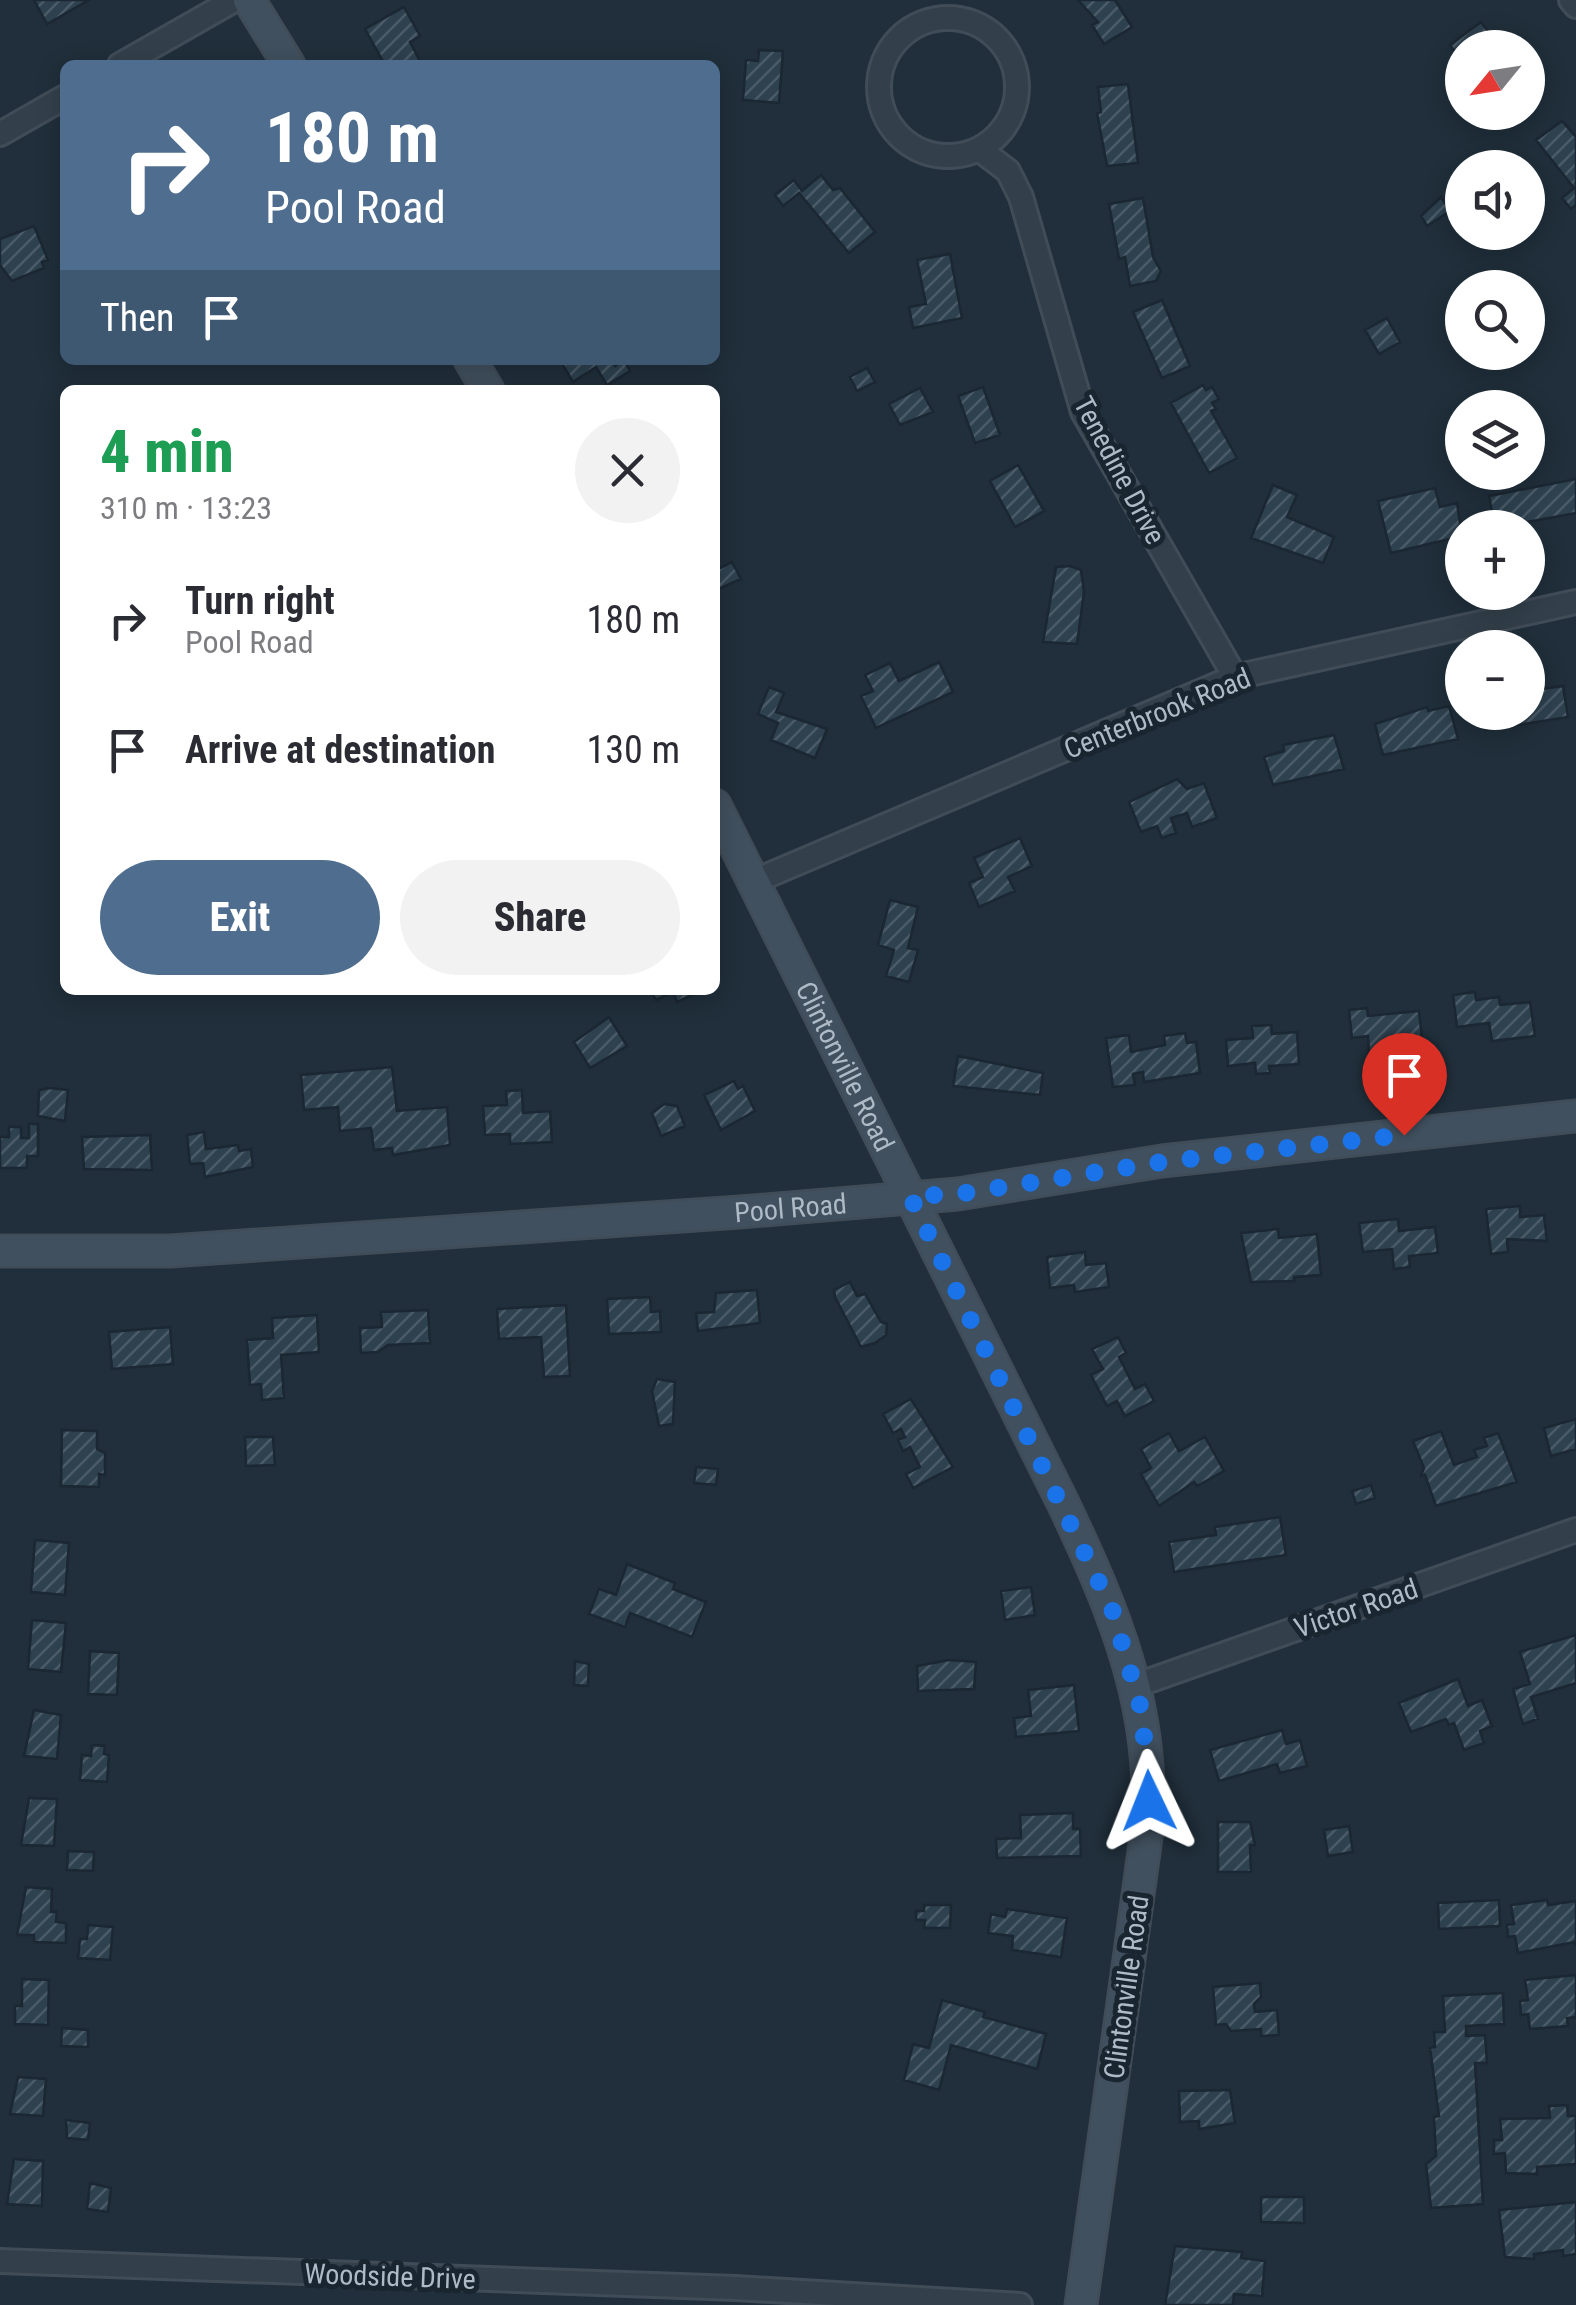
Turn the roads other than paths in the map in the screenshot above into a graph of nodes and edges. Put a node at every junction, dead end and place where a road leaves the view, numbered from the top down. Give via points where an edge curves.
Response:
1 (234, 0) edge
2 (249, 0) edge
3 (1571, 0) edge
4 (1576, 6) edge
5 (129, 60) edge
6 (286, 60) edge
7 (60, 99) edge
8 (0, 134) edge
9 (979, 149) junction
10 (1576, 602) edge
11 (1236, 677) junction
12 (720, 814) edge
13 (756, 880) junction
14 (1576, 1116) edge
15 (910, 1196) junction
16 (0, 1251) edge
17 (1576, 1530) edge
18 (1136, 1685) junction
19 (0, 2261) edge
20 (1020, 2305) edge
21 (1082, 2305) edge

1 - 5 street
2 - 6 main road
3 - 4 street
7 - 8 street
9 - 9 street via 947,155 916,148 886,117 880,74 894,45 918,24 939,18 974,22 1011,58 1013,110
9 - 11 street, Tenedine Drive via 1008,171 1021,197 1082,412
10 - 11 street, Centerbrook Road
11 - 13 street, Centerbrook Road
12 - 13 main road, Clintonville Road
13 - 15 main road, Clintonville Road
14 - 15 main road, Pool Road
15 - 16 main road, Pool Road via 170,1250
15 - 18 main road, Clintonville Road via 1102,1584
17 - 18 street, Victor Road
18 - 21 main road, Clintonville Road via 1148,1754 1147,1830
19 - 20 street, Woodside Drive

